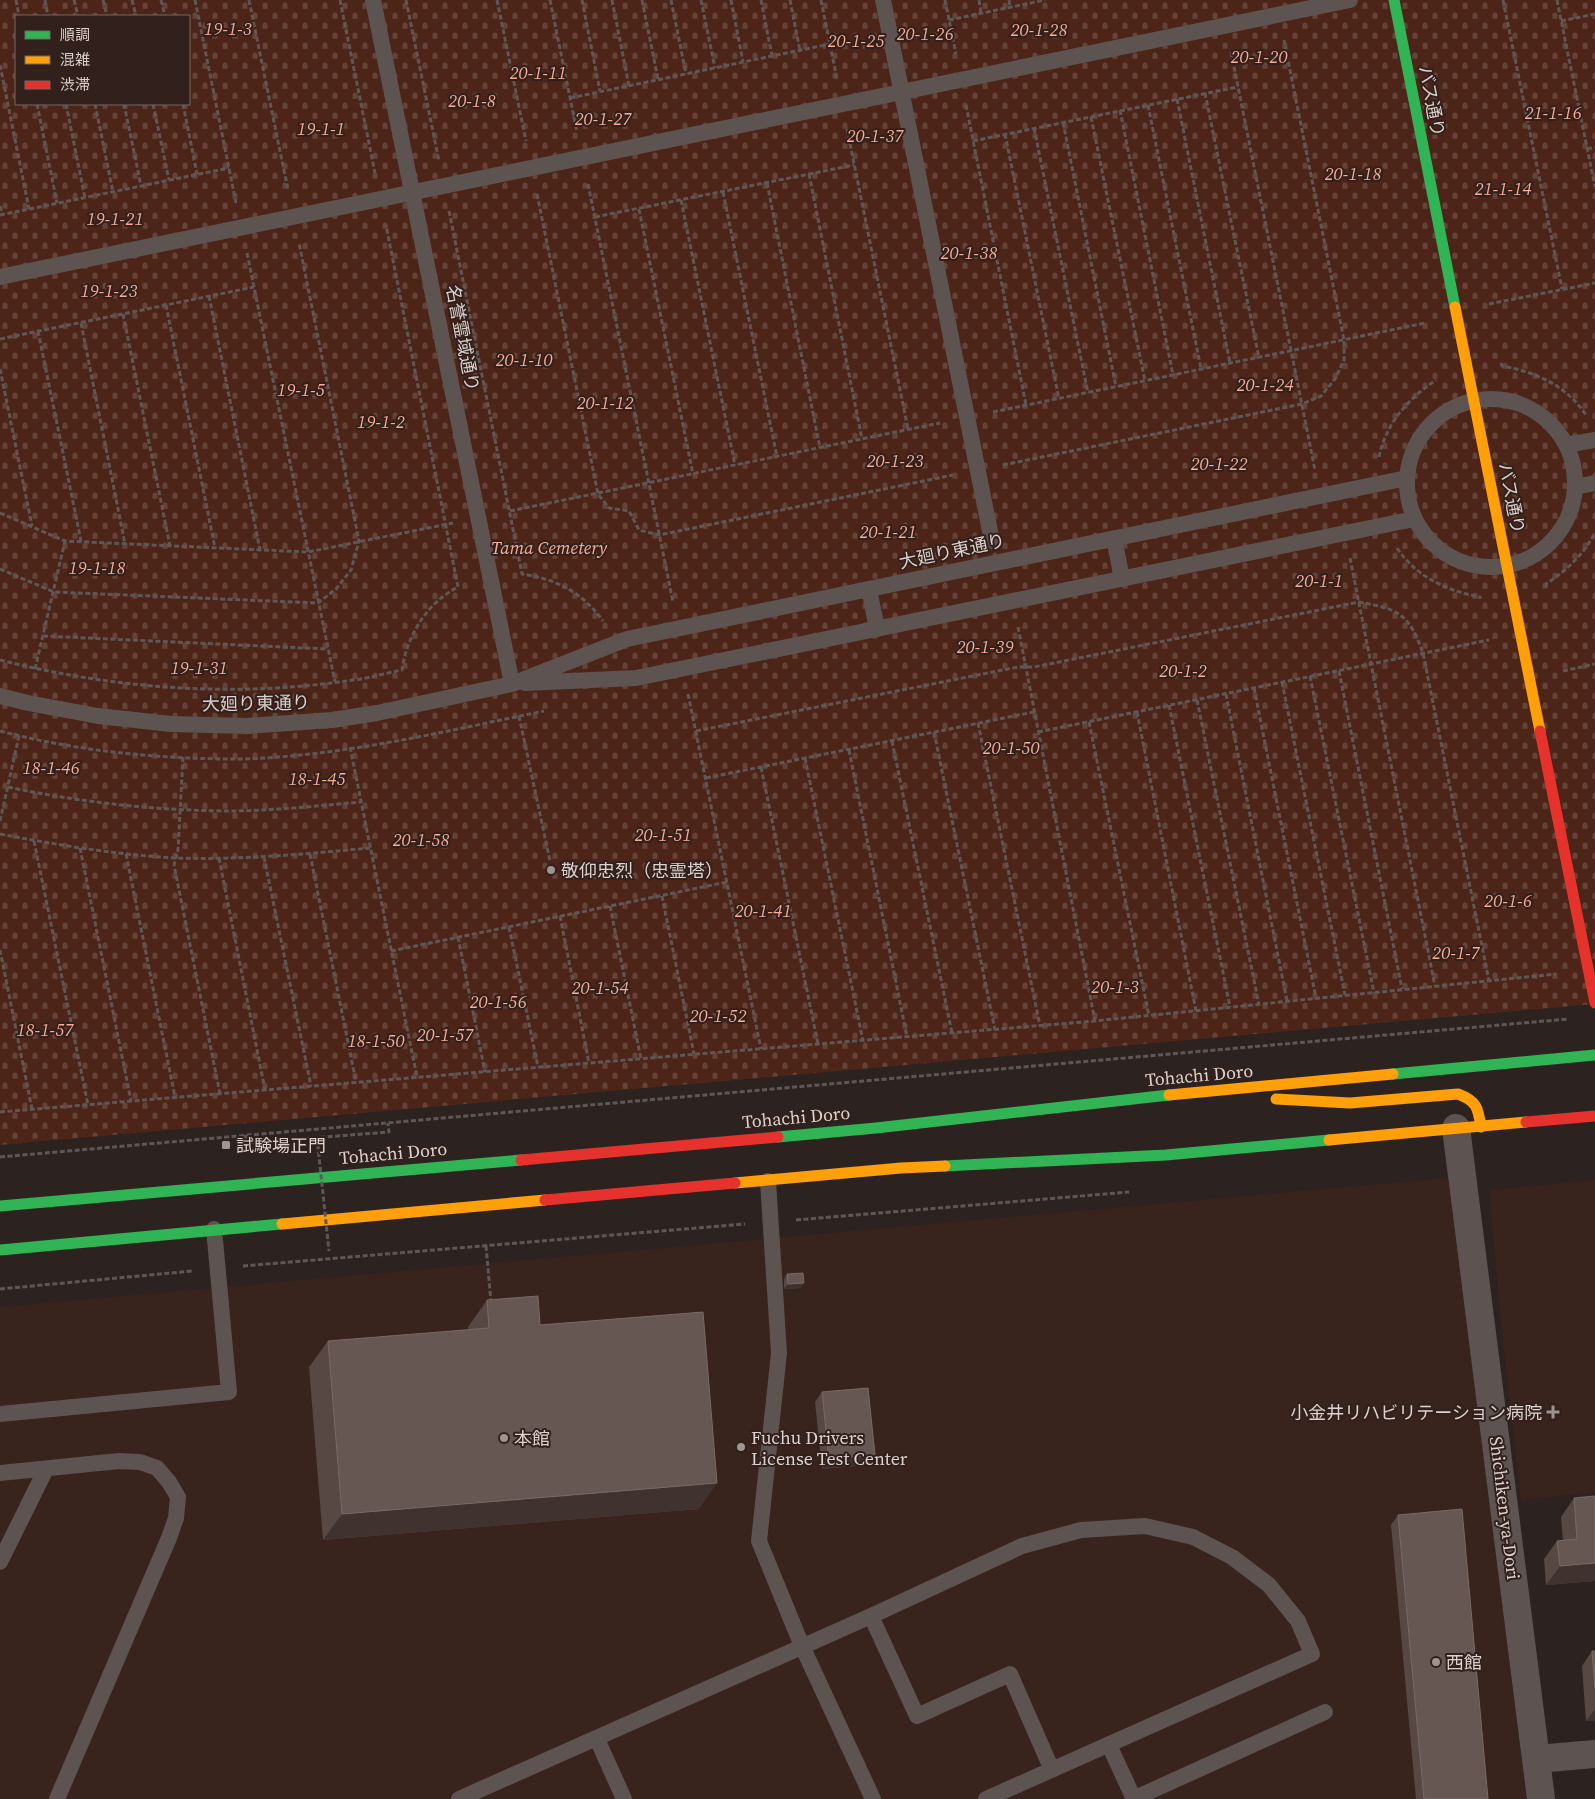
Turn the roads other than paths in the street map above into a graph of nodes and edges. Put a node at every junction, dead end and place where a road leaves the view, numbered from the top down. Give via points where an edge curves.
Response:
1 (373, 0) edge
2 (883, 0) edge
3 (1350, 0) edge
4 (1394, 0) edge
5 (902, 92) junction
6 (413, 192) junction
7 (0, 278) edge
8 (1474, 400) junction
9 (1595, 440) edge
10 (1566, 446) junction
11 (1407, 478) junction
12 (1595, 483) edge
13 (1575, 487) junction
14 (1414, 519) junction
15 (1114, 538) junction
16 (992, 541) dead end
17 (1507, 565) junction
18 (1122, 579) junction
19 (869, 589) junction
20 (878, 629) junction
21 (512, 684) junction
22 (0, 696) edge
23 (1595, 1003) edge
24 (1595, 1055) edge
25 (1187, 1093) junction
26 (1595, 1116) edge
27 (1468, 1128) junction
28 (768, 1181) junction
29 (0, 1206) edge
30 (214, 1229) junction
31 (0, 1250) edge
32 (0, 1414) edge
33 (46, 1469) junction
34 (0, 1473) edge
35 (0, 1562) edge
36 (872, 1616) junction
37 (802, 1646) junction
38 (1325, 1712) dead end
39 (597, 1739) junction
40 (1109, 1745) junction
41 (1595, 1754) edge
42 (1537, 1759) junction
43 (1052, 1770) junction
44 (58, 1799) edge
45 (459, 1799) edge
46 (624, 1799) edge
47 (873, 1799) edge
48 (986, 1799) edge
49 (1134, 1799) edge
50 (1541, 1799) edge

1 - 6 lane, 名誉霊域通り
2 - 5 lane
3 - 5 lane
4 - 8 main road, バス通り
5 - 6 lane
5 - 16 lane
6 - 7 lane
6 - 21 lane, 名誉霊域通り
8 - 10 lane via 1501,399 1528,407 1550,423
8 - 11 lane via 1448,410 1427,428 1412,451
8 - 17 main road, バス通り
9 - 10 lane
10 - 13 lane via 1574,466
11 - 14 lane via 1408,499
11 - 15 lane, 大廻り東通り
12 - 13 lane
13 - 17 lane via 1569,514 1554,538 1533,555
14 - 17 lane via 1430,542 1453,558 1480,566
14 - 18 lane, 大廻り東通り
15 - 18 lane
15 - 19 lane, 大廻り東通り
17 - 23 main road, バス通り
18 - 20 lane, 大廻り東通り
19 - 20 lane
19 - 21 lane, 大廻り東通り via 628,639
20 - 21 lane, 大廻り東通り via 636,678
21 - 22 lane, 大廻り東通り via 345,718 247,726 171,724 98,716
24 - 25 main road, Tohachi Doro
25 - 27 main road via 1350,1103 1458,1094 1468,1097 1478,1109
25 - 29 main road, Tohachi Doro via 876,1128
26 - 27 main road
27 - 28 main road via 1166,1154 901,1168
27 - 42 street, Shichiken-ya-Dori
28 - 30 main road
28 - 37 lane via 779,1353 759,1541
30 - 31 main road
30 - 32 lane via 229,1392
33 - 34 lane
33 - 35 lane
33 - 44 lane via 119,1461 140,1462 156,1468 178,1497 176,1518 169,1538
36 - 37 lane
36 - 40 lane via 1022,1546 1081,1530 1145,1526 1193,1537 1232,1557 1269,1585 1298,1621 1312,1654
36 - 43 lane via 917,1716 1010,1674
37 - 39 lane
37 - 47 lane
38 - 49 lane
39 - 45 lane
39 - 46 lane
40 - 43 lane
40 - 49 lane
41 - 42 street
42 - 50 street, Shichiken-ya-Dori
43 - 48 lane

